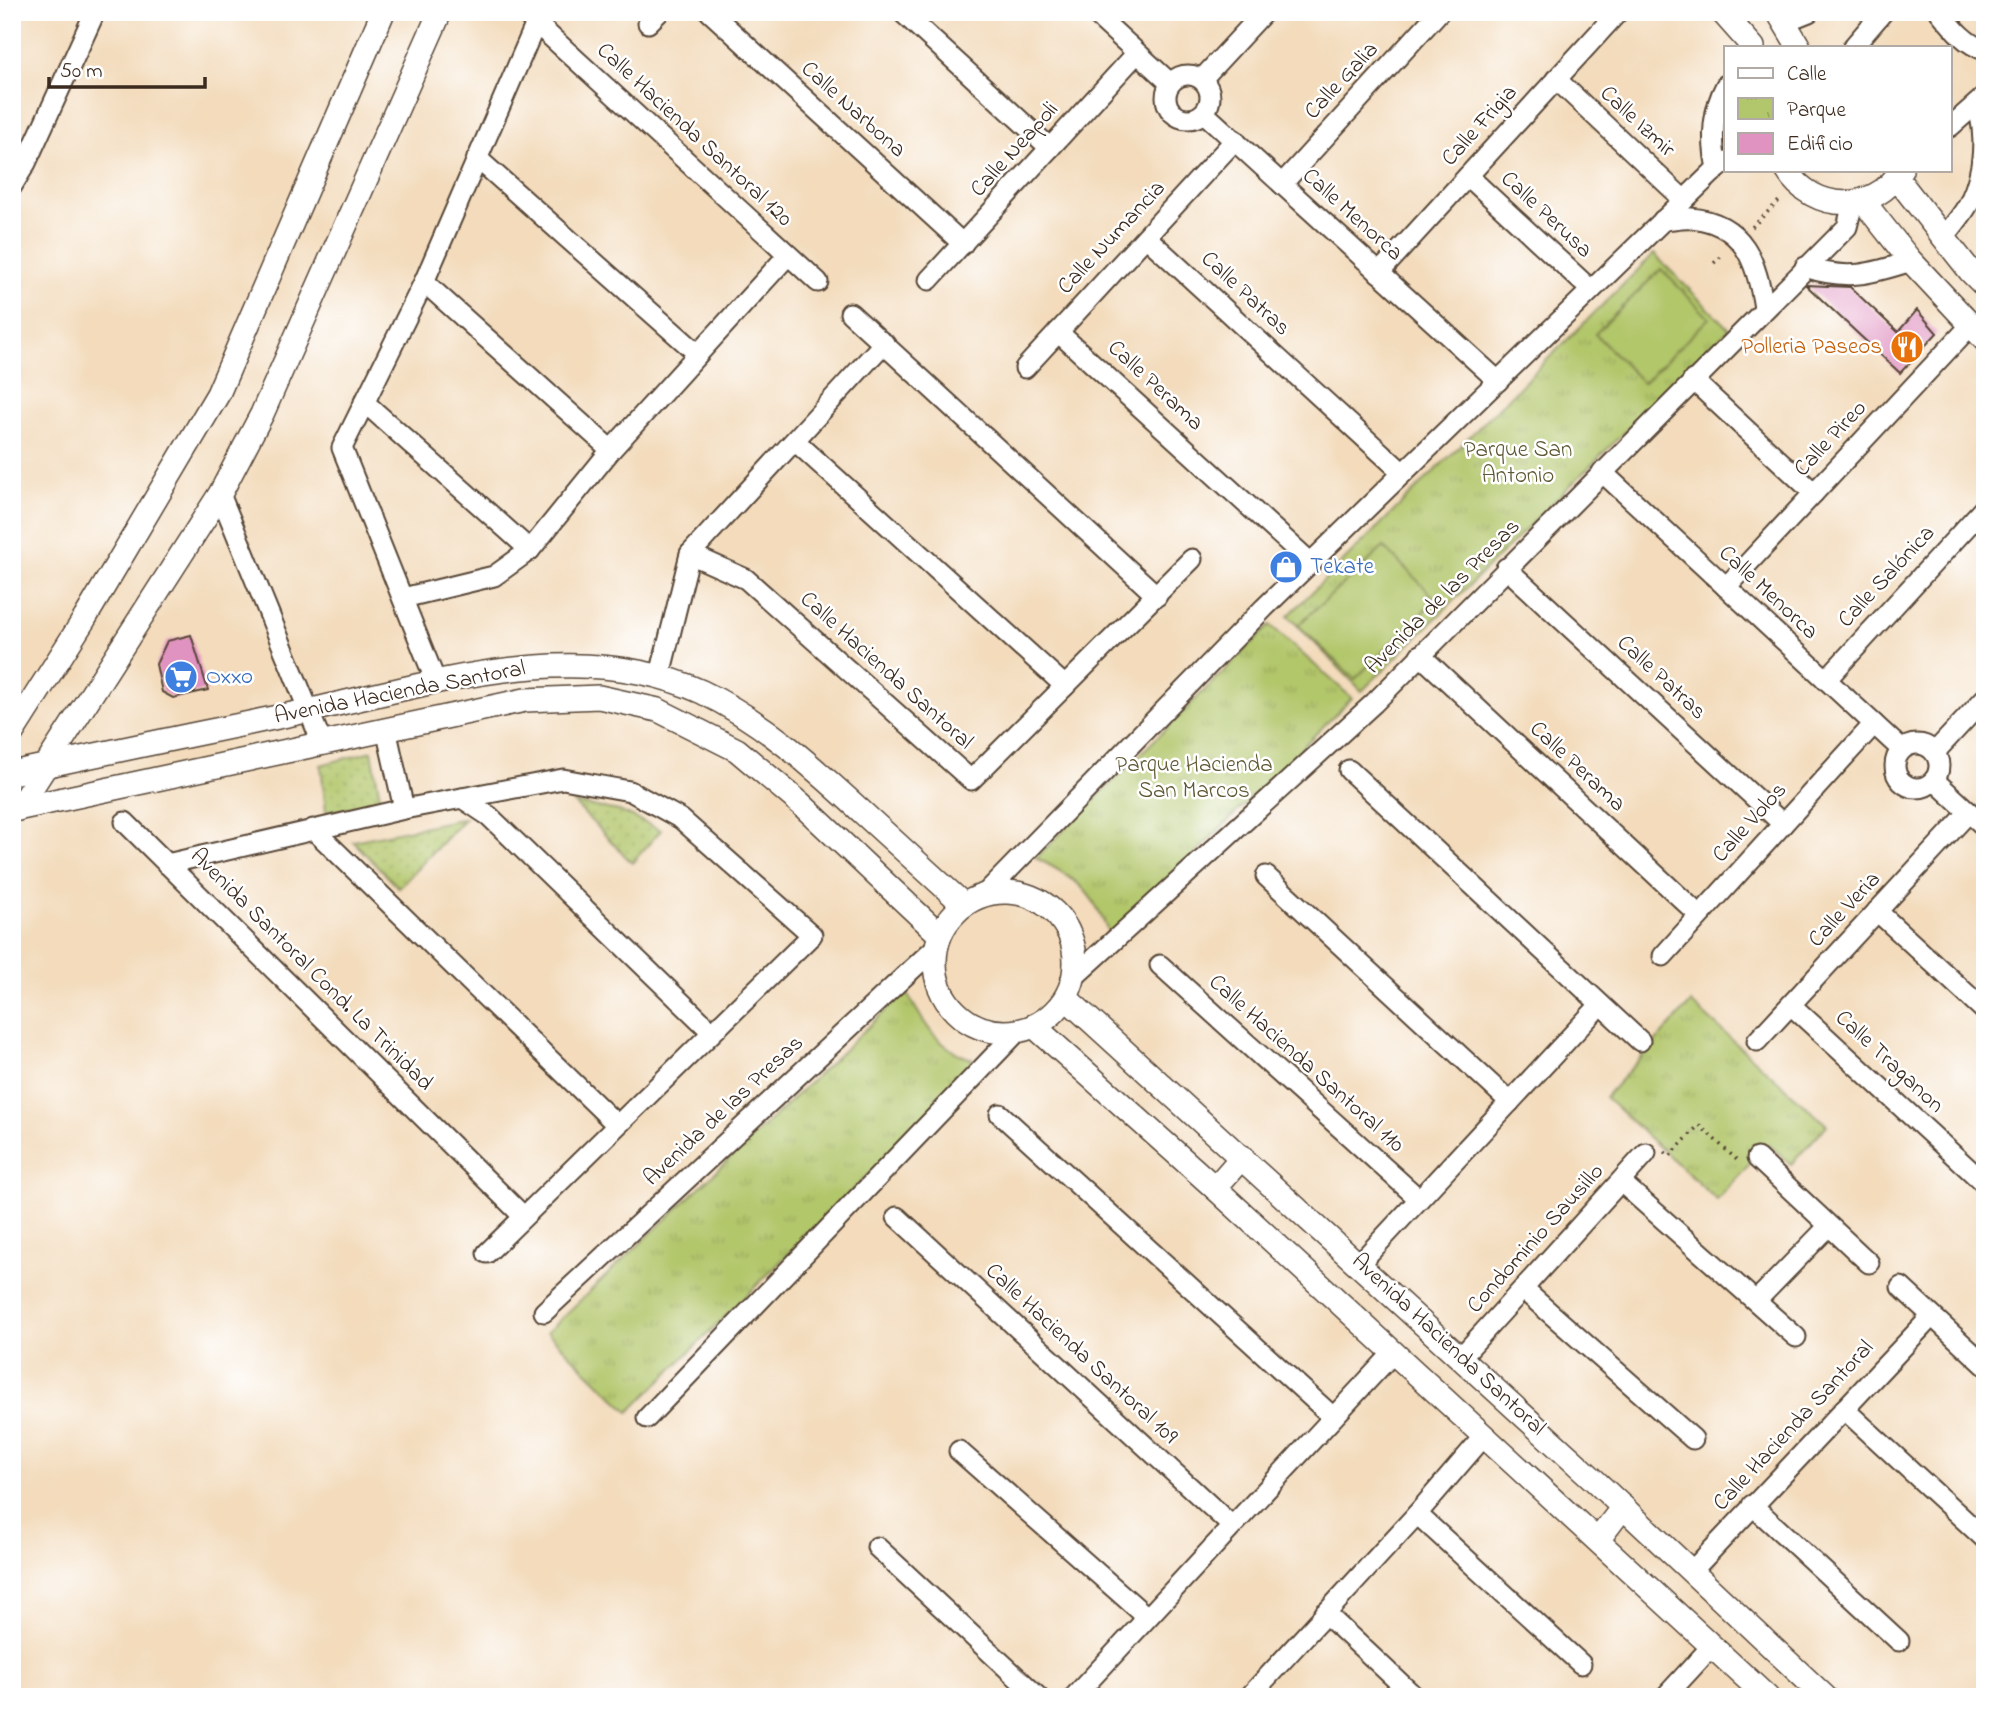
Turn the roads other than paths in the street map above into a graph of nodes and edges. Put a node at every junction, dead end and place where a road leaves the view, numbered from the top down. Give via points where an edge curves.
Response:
1 (95, 12) edge
2 (383, 12) edge
3 (440, 12) edge
4 (710, 12) edge
5 (902, 12) edge
6 (1093, 12) edge
7 (1264, 12) edge
8 (1439, 12) edge
9 (1618, 12) edge
10 (1722, 12) edge
11 (1809, 12) edge
12 (1883, 12) edge
13 (1941, 12) edge
14 (1781, 17) edge
15 (530, 18) edge
16 (1751, 46) edge
17 (1798, 46) edge
18 (1854, 46) edge
19 (1985, 50) edge
20 (1137, 53) junction
21 (1202, 79) junction
22 (1556, 79) junction
23 (1170, 83) junction
24 (1724, 89) edge
25 (1981, 100) edge
26 (1204, 113) junction
27 (1952, 125) edge
28 (1235, 140) junction
29 (1050, 148) junction
30 (19, 158) edge
31 (477, 158) junction
32 (1721, 165) edge
33 (1898, 174) edge
34 (1468, 176) junction
35 (1792, 177) edge
36 (1282, 184) junction
37 (12, 186) edge
38 (1684, 200) junction
39 (1858, 202) junction
40 (1663, 220) junction
41 (1146, 237) junction
42 (1944, 237) junction
43 (963, 244) junction
44 (788, 255) junction
45 (1912, 261) junction
46 (1805, 267) junction
47 (1379, 273) junction
48 (929, 280) dead end
49 (424, 282) junction
50 (818, 282) dead end
51 (1985, 286) edge
52 (1591, 290) junction
53 (1765, 308) junction
54 (850, 313) dead end
55 (1058, 332) junction
56 (1978, 333) edge
57 (884, 343) junction
58 (698, 354) junction
59 (1025, 368) dead end
60 (1693, 380) junction
61 (1498, 381) junction
62 (364, 402) junction
63 (795, 441) junction
64 (611, 450) junction
65 (1602, 472) junction
66 (1403, 473) junction
67 (1814, 493) junction
68 (220, 495) junction
69 (1985, 507) edge
70 (530, 550) junction
71 (690, 554) junction
72 (1192, 559) dead end
73 (1311, 563) junction
74 (1506, 568) junction
75 (1726, 587) junction
76 (1157, 596) junction
77 (403, 598) junction
78 (1420, 655) junction
79 (660, 675) junction
80 (1826, 680) junction
81 (436, 682) junction
82 (1065, 686) junction
83 (1985, 698) edge
84 (309, 710) junction
85 (1874, 724) junction
86 (386, 729) junction
87 (12, 733) edge
88 (322, 743) junction
89 (1901, 749) junction
90 (1935, 752) junction
91 (44, 766) junction
92 (1349, 771) dead end
93 (12, 774) edge
94 (1934, 780) junction
95 (462, 798) junction
96 (15, 809) edge
97 (404, 809) junction
98 (1969, 812) junction
99 (125, 821) dead end
100 (1783, 824) junction
101 (1985, 827) edge
102 (313, 829) junction
103 (167, 863) junction
104 (1266, 876) dead end
105 (973, 900) junction
106 (1877, 911) junction
107 (1699, 915) junction
108 (939, 940) junction
109 (1662, 956) dead end
110 (1160, 965) dead end
111 (1070, 987) junction
112 (1601, 1005) junction
113 (1791, 1005) junction
114 (1985, 1011) edge
115 (1026, 1029) junction
116 (712, 1032) junction
117 (1640, 1041) dead end
118 (1757, 1041) dead end
119 (1510, 1102) junction
120 (1000, 1114) dead end
121 (617, 1125) junction
122 (1646, 1153) road end
123 (1242, 1157) junction
124 (1757, 1158) road end
125 (1621, 1182) junction
126 (1985, 1184) edge
127 (1215, 1188) junction
128 (1419, 1199) junction
129 (523, 1216) junction
130 (897, 1217) dead end
131 (1829, 1226) junction
132 (487, 1253) dead end
133 (1869, 1263) dead end
134 (1359, 1264) junction
135 (1901, 1287) dead end
136 (1524, 1290) junction
137 (1756, 1301) junction
138 (544, 1312) dead end
139 (1932, 1316) junction
140 (1796, 1337) dead end
141 (1394, 1352) junction
142 (1461, 1357) junction
143 (1985, 1365) edge
144 (1844, 1409) junction
145 (1333, 1417) junction
146 (647, 1418) dead end
147 (1485, 1436) junction
148 (1693, 1439) dead end
149 (960, 1451) dead end
150 (1752, 1505) junction
151 (1623, 1507) junction
152 (1417, 1514) junction
153 (1232, 1526) junction
154 (1985, 1539) edge
155 (1598, 1540) junction
156 (877, 1547) dead end
157 (1692, 1571) junction
158 (1325, 1613) junction
159 (1147, 1618) junction
160 (1899, 1641) dead end
161 (1712, 1646) junction
162 (1581, 1664) dead end
163 (1038, 1697) edge
164 (1074, 1697) edge
165 (1249, 1697) edge
166 (1415, 1697) edge
167 (1665, 1697) edge
168 (1767, 1697) edge
169 (1825, 1697) edge

1 - 30 street
2 - 87 street via 218,394
3 - 68 street via 262,414
4 - 43 street, Calle Narbona
5 - 29 street
6 - 20 street
7 - 21 street
8 - 36 street, Calle Galia
9 - 22 street, Calle Frigia
10 - 16 street
11 - 14 street
12 - 18 street
13 - 19 street via 1955,31
14 - 17 street
15 - 31 street, Calle Hacienda Santoral 120
15 - 44 street, Calle Hacienda Santoral 120
20 - 23 street
20 - 29 street, Calle Neapoli
21 - 23 street via 1189,74
21 - 26 street via 1211,95
22 - 34 street, Calle Frigia
22 - 38 street, Calle Izmir
23 - 26 street via 1167,105 1177,116 1191,120
24 - 32 street via 1712,145
25 - 27 street
25 - 42 street via 1982,163 1969,203
26 - 28 street, Calle Menorca
28 - 36 street, Calle Menorca
28 - 41 street, Calle Numancia
29 - 43 street, Calle Neapoli
30 - 37 street
31 - 49 street, Calle Hacienda Santoral 120
31 - 58 street
32 - 38 street
33 - 39 street via 1876,195
33 - 42 street
34 - 47 street, Calle Frigia
34 - 52 street, Calle Perusa
35 - 39 street via 1823,200
36 - 47 street, Calle Menorca
38 - 40 street
39 - 45 street
39 - 46 street, Avenida de las Presas via 1847,227
40 - 52 street
40 - 53 street via 1690,218 1717,225 1740,239 1760,279
41 - 55 street, Calle Numancia
41 - 66 street, Calle Patras
42 - 51 street
43 - 48 street, Calle Neapoli
44 - 50 street, Calle Hacienda Santoral 120
44 - 58 street, Calle Hacienda Santoral 120
45 - 46 street via 1871,275 1829,275
45 - 56 street
46 - 53 street, Avenida de las Presas
47 - 61 street, Calle Menorca
49 - 62 street, Calle Hacienda Santoral 120
49 - 64 street
52 - 61 street
53 - 60 street, Avenida de las Presas
54 - 57 street
55 - 59 street, Calle Numancia
55 - 73 street, Calle Perama
56 - 67 street, Calle Pireo
57 - 63 street
57 - 76 street
58 - 64 street, Calle Hacienda Santoral 120
60 - 65 street, Avenida de las Presas
60 - 67 street
61 - 66 street
62 - 70 street
62 - 77 street, Calle Hacienda Santoral 120 via 342,447
63 - 71 street
63 - 82 street
64 - 70 street, Calle Hacienda Santoral 120
65 - 74 street, Avenida de las Presas
65 - 75 street, Calle Menorca
66 - 73 street
67 - 75 street, Calle Pireo
68 - 84 street
68 - 91 street
69 - 80 street, Calle Salónica
70 - 77 street, Calle Hacienda Santoral 120 via 494,576
71 - 79 street
71 - 82 street, Calle Hacienda Santoral via 746,579 971,780
72 - 76 street, Calle Hacienda Santoral
73 - 105 street
74 - 78 street, Avenida de las Presas
74 - 100 street, Calle Patras
75 - 80 street, Calle Menorca
76 - 82 street, Calle Hacienda Santoral
77 - 81 street, Calle Hacienda Santoral 120
78 - 107 street, Calle Perama
78 - 111 street, Avenida de las Presas
79 - 81 street, Avenida Hacienda Santoral via 621,667 550,665
79 - 105 street, Avenida Hacienda Santoral via 703,693 798,753
80 - 85 street, Calle Menorca
81 - 84 street, Avenida Hacienda Santoral
83 - 90 street
84 - 88 street
84 - 91 street, Avenida Hacienda Santoral
85 - 89 street, Calle Menorca
85 - 100 street, Calle Volos
86 - 88 street, Avenida Hacienda Santoral
86 - 97 street
86 - 108 street, Avenida Hacienda Santoral via 525,700 599,697 658,710 737,750 801,804
88 - 96 street, Avenida Hacienda Santoral
89 - 90 street via 1922,744
89 - 94 street via 1894,770 1902,782 1922,788
90 - 94 street via 1940,766
91 - 93 street, Avenida Hacienda Santoral
91 - 96 street
92 - 112 street
94 - 98 street
95 - 97 street, Avenida Santoral Cond. La Trinidad
95 - 116 street via 489,816
95 - 116 street, Avenida Santoral Cond. La Trinidad via 563,779 630,791 681,819 812,935
97 - 102 street, Avenida Santoral Cond. La Trinidad
98 - 101 street
98 - 106 street, Calle Veria
99 - 103 street
100 - 107 street, Calle Volos
102 - 103 street, Avenida Santoral Cond. La Trinidad
102 - 121 street
103 - 129 street, Avenida Santoral Cond. La Trinidad
104 - 119 street
105 - 108 street via 950,919
105 - 111 street via 1007,892 1031,897 1052,911 1067,930 1075,953
106 - 113 street, Calle Veria
106 - 114 street
107 - 109 street, Calle Volos
108 - 115 street via 936,974 946,999 965,1019 989,1030
108 - 138 street, Avenida de las Presas
110 - 128 street, Calle Hacienda Santoral 110
111 - 115 street via 1058,1009
111 - 123 street, Avenida Hacienda Santoral
112 - 117 street
112 - 119 street
113 - 118 street, Calle Veria
113 - 126 street, Calle Traganon
115 - 127 street, Avenida Hacienda Santoral
115 - 146 street
116 - 121 street, Avenida Santoral Cond. La Trinidad
119 - 128 street
120 - 145 street
121 - 129 street, Avenida Santoral Cond. La Trinidad
122 - 125 street, Condominio Sausillo
123 - 127 street
123 - 134 street, Avenida Hacienda Santoral
124 - 131 street
125 - 136 street, Condominio Sausillo
125 - 137 street
127 - 141 street, Avenida Hacienda Santoral
128 - 134 street
129 - 132 street, Avenida Santoral Cond. La Trinidad
130 - 153 street, Calle Hacienda Santoral 109
131 - 133 street
131 - 137 street
134 - 142 street, Avenida Hacienda Santoral
135 - 139 street
136 - 142 street, Condominio Sausillo
136 - 148 street
137 - 140 street
139 - 143 street
139 - 144 street, Calle Hacienda Santoral
141 - 145 street
141 - 147 street, Avenida Hacienda Santoral
142 - 151 street, Avenida Hacienda Santoral
144 - 150 street, Calle Hacienda Santoral
144 - 154 street
145 - 153 street
147 - 152 street
147 - 155 street, Avenida Hacienda Santoral
149 - 159 street
150 - 157 street, Calle Hacienda Santoral
150 - 160 street
151 - 155 street
151 - 157 street, Avenida Hacienda Santoral
152 - 158 street
152 - 162 street
153 - 159 street
155 - 161 street, Avenida Hacienda Santoral
156 - 163 street
157 - 169 street, Avenida Hacienda Santoral
158 - 165 street
158 - 166 street
159 - 164 street
161 - 167 street
161 - 168 street, Avenida Hacienda Santoral

